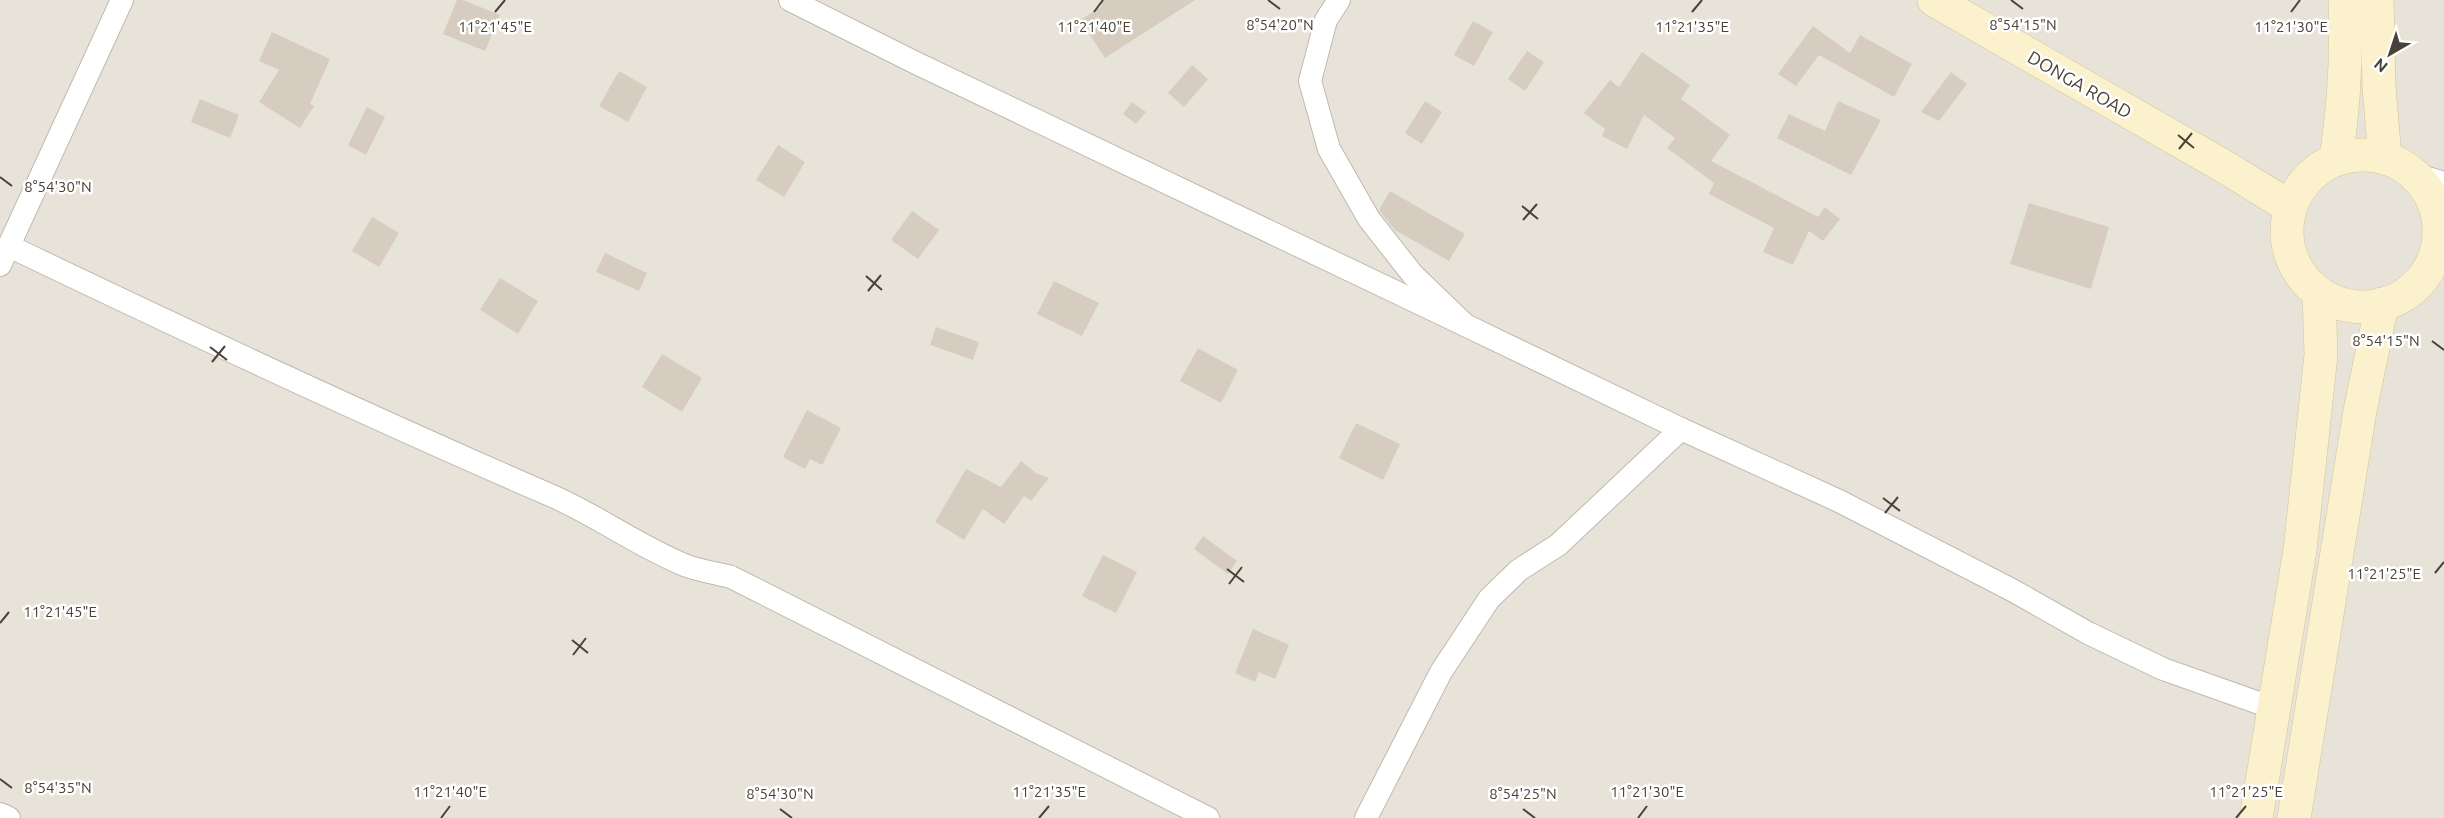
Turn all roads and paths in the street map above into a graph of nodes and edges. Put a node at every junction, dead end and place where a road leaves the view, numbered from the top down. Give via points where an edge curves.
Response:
1 (122, 0) edge
2 (790, 0) edge
3 (1339, 0) edge
4 (1934, 0) edge
5 (2345, 0) edge
6 (2377, 0) edge
7 (2336, 159) junction
8 (2398, 165) junction
9 (2225, 167) junction
10 (2309, 176) junction
11 (2444, 183) edge
12 (2290, 207) junction
13 (4, 256) edge
14 (2438, 261) edge
15 (2319, 293) junction
16 (2382, 304) junction
17 (1465, 325) junction
18 (1681, 429) junction
19 (2273, 708) junction
20 (0, 814) edge
21 (9, 818) edge
22 (1208, 818) edge
23 (1366, 818) edge
24 (2256, 818) edge
25 (2294, 818) edge

1 - 13 street
2 - 17 street
3 - 17 street via 1326,20 1310,81 1329,149 1369,219 1413,275
4 - 9 main road, DONGA ROAD
5 - 7 main road via 2342,116
6 - 8 main road via 2379,87
7 - 8 main road via 2369,155
7 - 10 main road
8 - 11 street
8 - 14 main road via 2423,184 2432,199 2437,214
9 - 10 main road
9 - 12 main road, DONGA ROAD
10 - 12 main road
12 - 15 main road via 2287,226 2291,255 2305,280
13 - 22 street via 575,506 688,566 731,577
14 - 16 main road via 2411,289
15 - 16 main road via 2350,305
15 - 19 main road via 2320,355 2300,550
16 - 25 main road via 2358,423
17 - 18 street
18 - 19 street via 1839,501 2163,669
18 - 23 street via 1558,545 1520,570 1489,599 1441,672
19 - 24 main road
20 - 21 street

